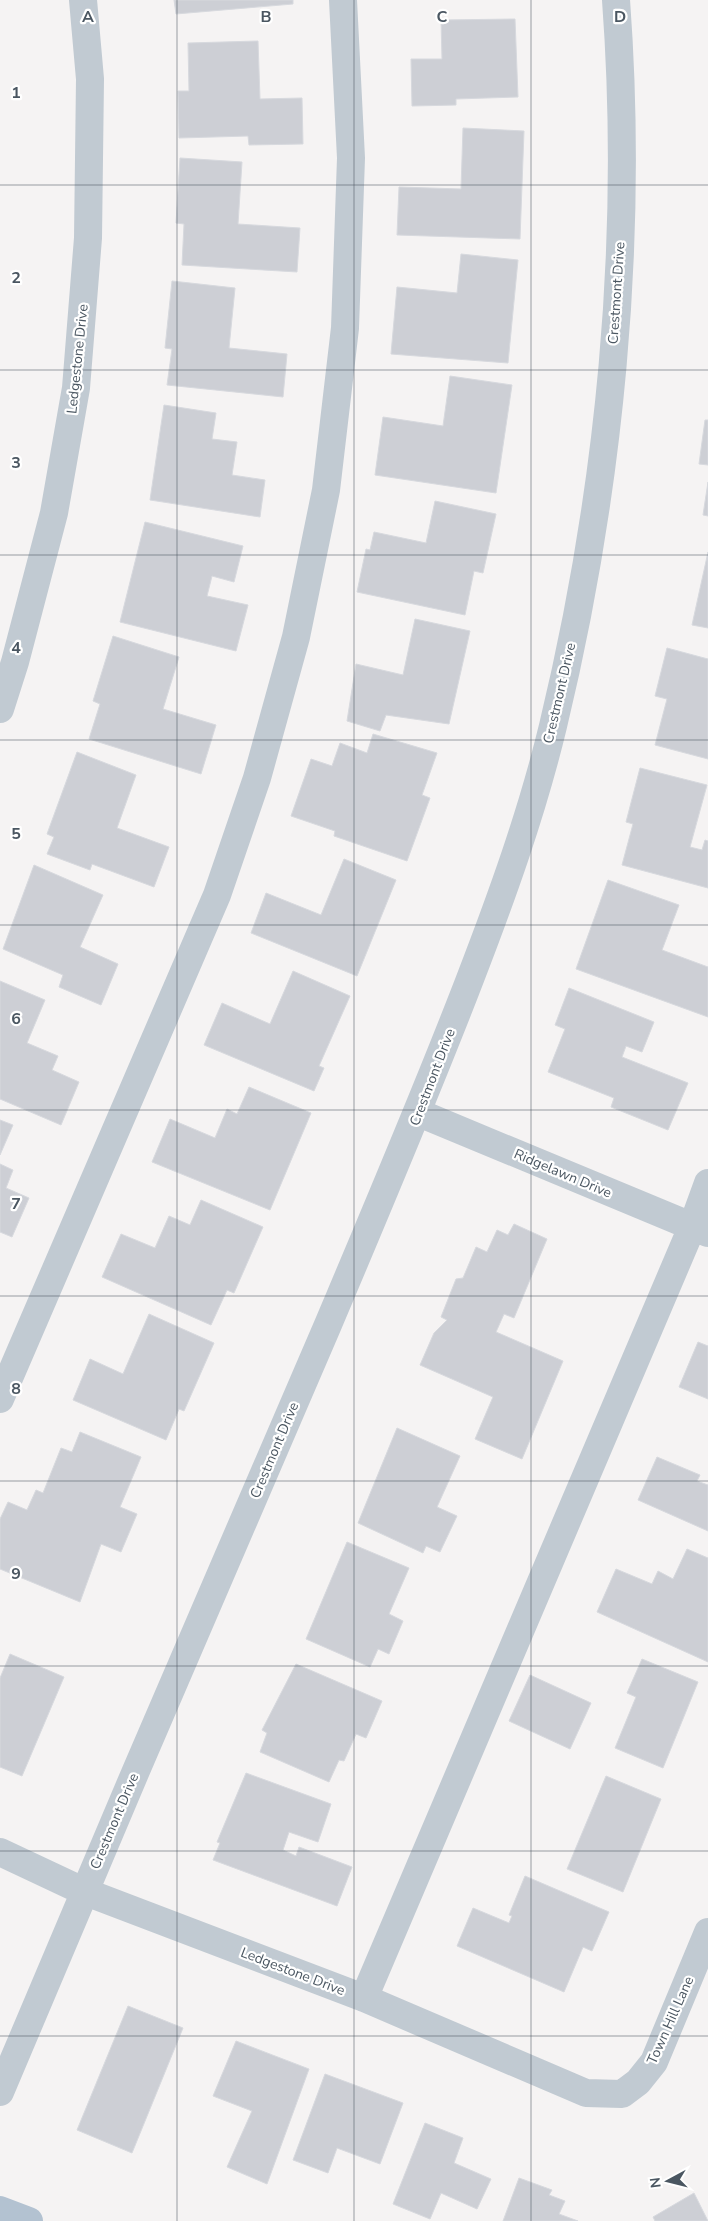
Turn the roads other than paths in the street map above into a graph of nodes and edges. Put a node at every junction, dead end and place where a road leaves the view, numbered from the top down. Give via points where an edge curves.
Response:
1 (83, 0) edge
2 (343, 0) edge
3 (616, 0) edge
4 (0, 709) edge
5 (419, 1113) junction
6 (708, 1183) edge
7 (700, 1230) edge
8 (0, 1399) edge
9 (0, 1852) edge
10 (84, 1891) junction
11 (708, 1932) edge
12 (364, 1998) junction
13 (0, 2092) edge
14 (586, 2093) joint
15 (0, 2210) edge
16 (29, 2221) edge

1 - 4 street, Ledgestone Drive via 90,79 88,238 76,388 54,513
2 - 8 street via 351,158 345,328 326,490 296,637 257,778 217,895
3 - 5 street, Crestmont Drive via 620,47 621,221 609,415 581,594 553,728 514,865
5 - 7 street, Ridgelawn Drive
5 - 10 street, Crestmont Drive
6 - 7 street
7 - 12 street
9 - 10 street, Ledgestone Drive
10 - 12 street, Ledgestone Drive
10 - 13 street, Crestmont Drive
11 - 14 street, Town Hill Lane via 654,2062 638,2082 622,2094
12 - 14 street, Ledgestone Drive
15 - 16 main road

